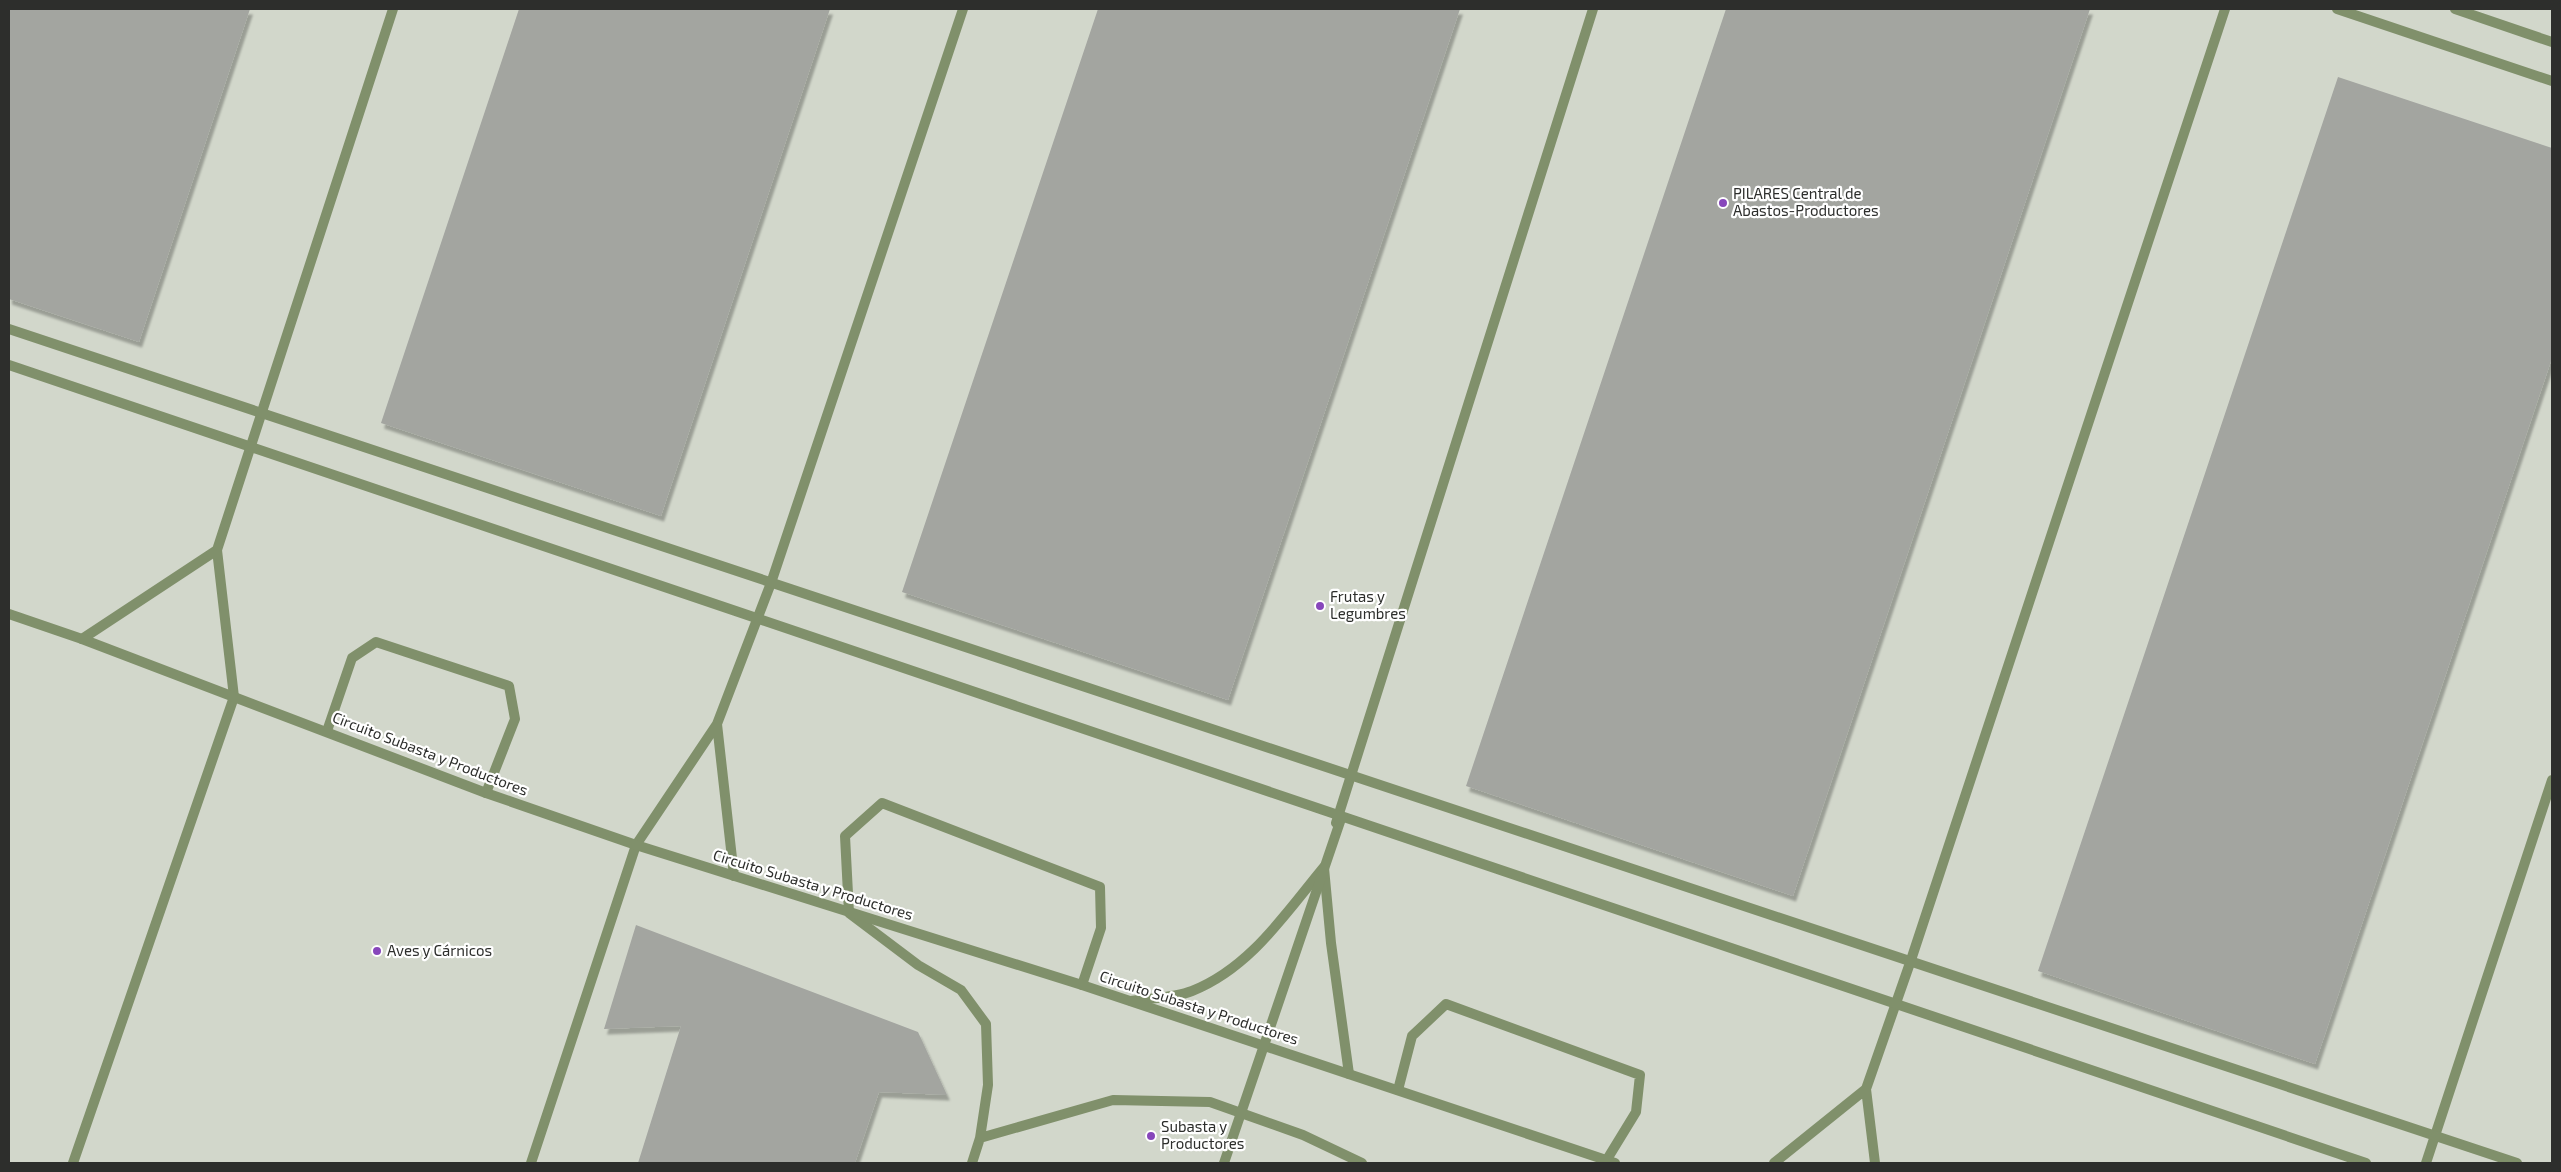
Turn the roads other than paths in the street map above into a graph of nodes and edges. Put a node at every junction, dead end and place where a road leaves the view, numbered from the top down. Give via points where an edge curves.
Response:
1 (393, 9) edge
2 (963, 9) edge
3 (1593, 9) edge
4 (2225, 9) edge
5 (2336, 9) edge
6 (2455, 9) edge
7 (2552, 42) edge
8 (2552, 81) edge
9 (9, 329) edge
10 (9, 365) edge
11 (262, 413) junction
12 (217, 550) junction
13 (771, 584) junction
14 (9, 614) edge
15 (82, 640) junction
16 (234, 697) junction
17 (717, 724) junction
18 (327, 731) junction
19 (1350, 775) junction
20 (2552, 780) edge
21 (486, 793) junction
22 (1342, 816) junction
23 (636, 845) junction
24 (1324, 867) junction
25 (734, 876) junction
26 (849, 913) junction
27 (1910, 963) junction
28 (1082, 984) junction
29 (1131, 1001) junction
30 (1349, 1074) junction
31 (1866, 1089) junction
32 (1398, 1090) junction
33 (2436, 1135) junction
34 (980, 1138) junction
35 (1608, 1162) edge
36 (73, 1163) edge
37 (531, 1163) edge
38 (972, 1163) edge
39 (1224, 1163) edge
40 (1362, 1163) edge
41 (1774, 1163) edge
42 (1875, 1163) edge
43 (2366, 1163) edge
44 (2426, 1163) edge
45 (2517, 1163) edge

1 - 11 street
2 - 13 street
3 - 19 street
4 - 27 street
5 - 8 street
6 - 7 street
9 - 11 street
10 - 22 street, bridge
11 - 12 street
11 - 13 street
12 - 15 street
12 - 16 street
13 - 17 street
13 - 19 street
14 - 15 street, Circuito Subasta y Productores
15 - 16 street, Circuito Subasta y Productores
16 - 18 street, Circuito Subasta y Productores
16 - 36 street
17 - 23 street
17 - 25 street
18 - 21 street, Circuito Subasta y Productores
18 - 21 street via 352,658 376,642 509,686 515,718
19 - 24 street
19 - 27 street
20 - 33 street
21 - 23 street, Circuito Subasta y Productores
22 - 39 street, bridge
22 - 43 street, bridge
23 - 25 street, Circuito Subasta y Productores
23 - 37 street
24 - 29 street via 1259,945 1228,973 1190,992
24 - 30 street
25 - 26 street, Circuito Subasta y Productores
26 - 28 street, Circuito Subasta y Productores
26 - 28 street via 845,836 882,803 1100,886 1101,928
26 - 34 street via 918,965 961,990 986,1024 988,1085
27 - 31 street
27 - 33 street
28 - 29 street, Circuito Subasta y Productores
29 - 30 street, Circuito Subasta y Productores
30 - 32 street, Circuito Subasta y Productores
31 - 41 street
31 - 42 street
32 - 35 street, Circuito Subasta y Productores
32 - 35 street via 1412,1036 1446,1004 1640,1075 1636,1112
33 - 44 street
33 - 45 street
34 - 38 street
34 - 40 street via 1113,1100 1210,1102 1303,1135

